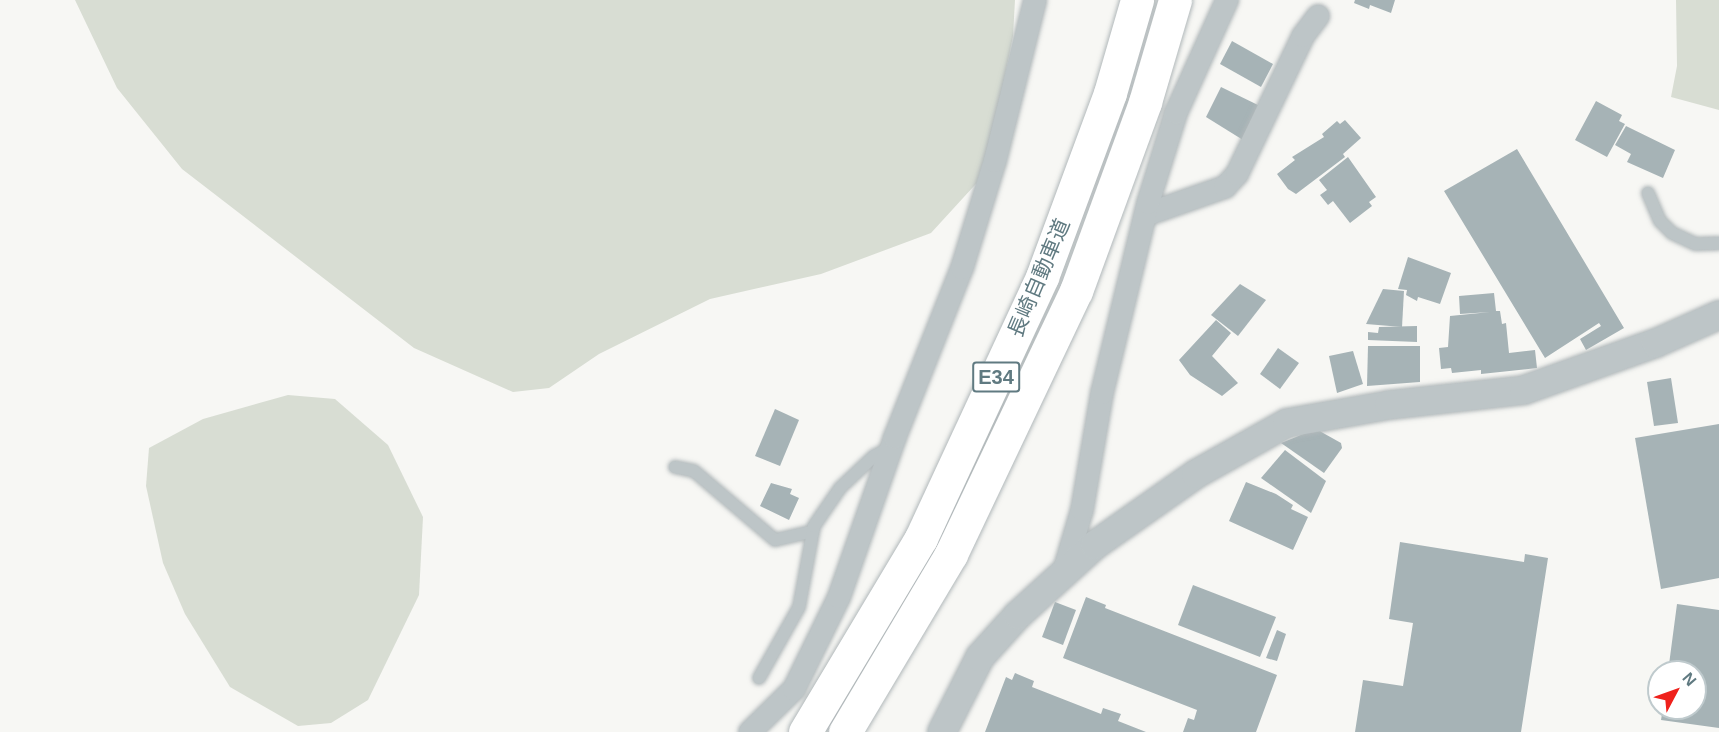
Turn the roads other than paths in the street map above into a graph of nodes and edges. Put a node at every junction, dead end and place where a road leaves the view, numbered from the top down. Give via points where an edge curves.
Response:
1 (1035, 0) edge
2 (1137, 0) edge
3 (1175, 0) edge
4 (1227, 0) edge
5 (1318, 16) dead end
6 (1648, 193) dead end
7 (1145, 215) junction
8 (1719, 243) edge
9 (1719, 315) edge
10 (892, 447) junction
11 (675, 467) dead end
12 (813, 531) junction
13 (1063, 574) junction
14 (759, 678) dead end
15 (750, 732) edge
16 (805, 732) edge
17 (845, 732) edge
18 (942, 732) edge

1 - 10 street via 995,161 962,268
2 - 16 highway, 長崎自動車道 / E34 via 1110,93 1042,277 921,538
3 - 17 highway, 長崎自動車道 / E34 via 1145,102 1076,291 951,554
4 - 7 street via 1176,113
5 - 7 street via 1303,36 1237,174 1224,187
6 - 8 lane via 1660,221 1672,233 1696,244
7 - 13 street via 1102,393 1082,510
9 - 13 street via 1656,343 1524,390 1389,405 1287,423 1196,474 1095,545
10 - 12 lane via 874,456 840,488
10 - 15 street via 839,597 794,689
11 - 12 lane via 694,471 775,540
12 - 14 lane via 799,607
13 - 18 street via 980,657

